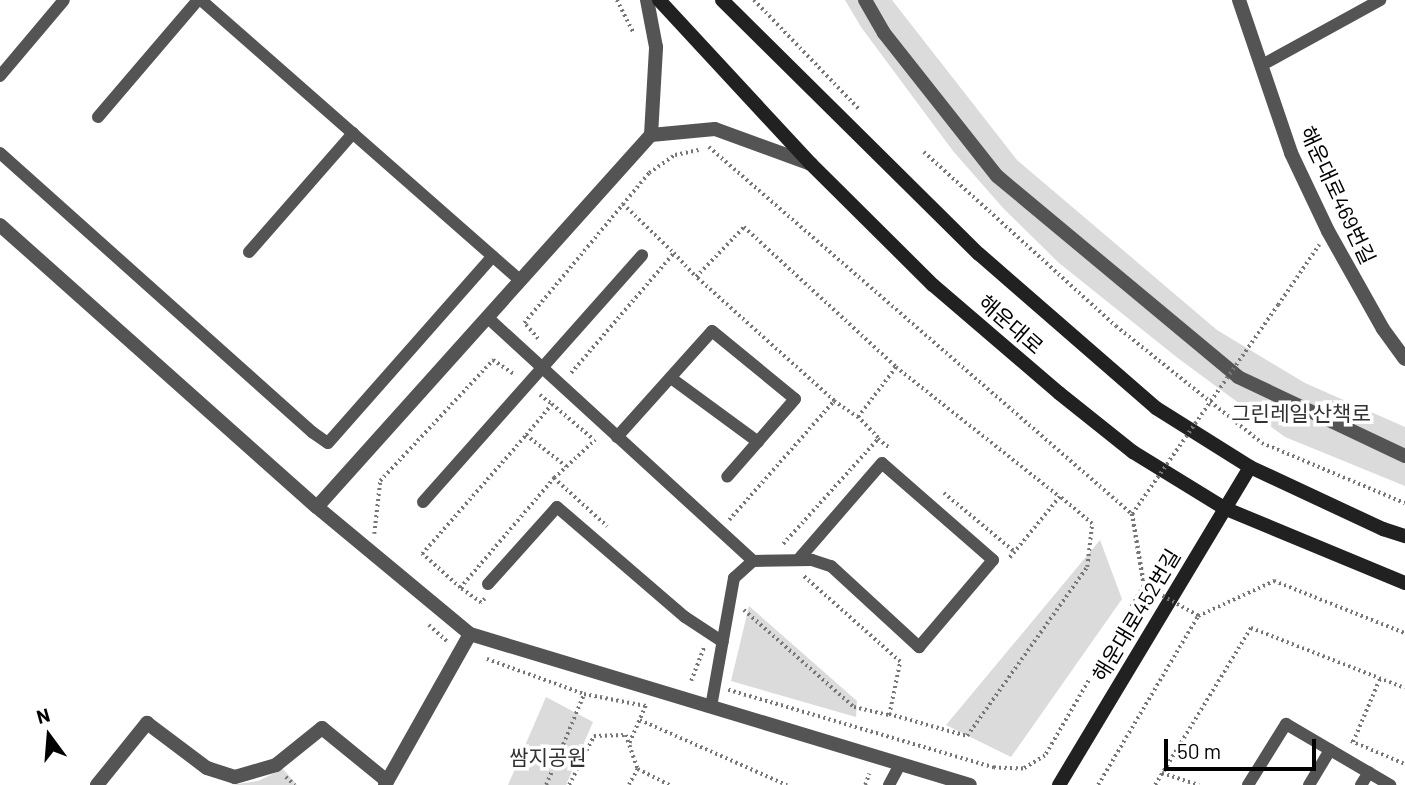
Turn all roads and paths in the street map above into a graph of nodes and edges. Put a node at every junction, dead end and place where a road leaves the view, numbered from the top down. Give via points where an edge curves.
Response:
1 (64, 0) edge
2 (200, 0) edge
3 (617, 0) edge
4 (647, 0) edge
5 (659, 0) edge
6 (722, 0) edge
7 (754, 0) edge
8 (865, 0) edge
9 (1240, 0) edge
10 (1380, 0) edge
11 (636, 37) dead end
12 (1262, 65) junction
13 (0, 76) edge
14 (859, 109) dead end
15 (98, 117) dead end
16 (353, 133) junction
17 (650, 135) junction
18 (924, 152) dead end
19 (0, 153) edge
20 (811, 164) junction
21 (623, 204) junction
22 (0, 225) edge
23 (1328, 232) junction
24 (249, 252) dead end
25 (674, 253) junction
26 (642, 255) dead end
27 (493, 256) junction
28 (696, 277) junction
29 (520, 280) junction
30 (486, 317) junction
31 (545, 348) dead end
32 (1405, 359) edge
33 (896, 367) junction
34 (542, 368) junction
35 (569, 374) dead end
36 (517, 376) dead end
37 (671, 378) junction
38 (537, 392) dead end
39 (834, 401) junction
40 (552, 404) junction
41 (858, 417) junction
42 (526, 435) junction
43 (617, 437) junction
44 (593, 439) dead end
45 (878, 439) junction
46 (758, 442) junction
47 (899, 456) dead end
48 (1405, 456) edge
49 (566, 466) dead end
50 (1250, 467) junction
51 (727, 477) dead end
52 (941, 491) dead end
53 (1060, 497) junction
54 (424, 502) dead end
55 (1405, 503) edge
56 (317, 507) junction
57 (1224, 508) junction
58 (718, 512) dead end
59 (1132, 514) junction
60 (728, 522) junction
61 (737, 530) dead end
62 (1405, 536) edge
63 (384, 543) dead end
64 (1015, 552) junction
65 (775, 554) dead end
66 (798, 560) dead end
67 (753, 561) junction
68 (1006, 563) dead end
69 (792, 573) dead end
70 (1405, 583) edge
71 (488, 584) dead end
72 (1143, 586) junction
73 (460, 587) dead end
74 (741, 600) dead end
75 (742, 608) junction
76 (1198, 615) junction
77 (739, 622) dead end
78 (427, 623) dead end
79 (1405, 633) edge
80 (470, 634) junction
81 (723, 642) junction
82 (440, 652) dead end
83 (483, 658) dead end
84 (910, 661) dead end
85 (900, 662) junction
86 (680, 678) dead end
87 (1380, 678) junction
88 (692, 681) dead end
89 (722, 688) dead end
90 (1405, 688) edge
91 (584, 694) junction
92 (711, 707) junction
93 (889, 714) junction
94 (640, 720) junction
95 (1353, 742) dead end
96 (629, 745) junction
97 (1330, 750) junction
98 (900, 764) junction
99 (638, 769) junction
100 (1368, 772) junction
101 (1162, 773) junction
102 (386, 783) edge
103 (97, 785) edge
104 (546, 785) edge
105 (569, 785) edge
106 (629, 785) edge
107 (670, 785) edge
108 (787, 785) edge
109 (889, 785) edge
110 (970, 785) edge
111 (1059, 785) edge
112 (1098, 785) edge
113 (1155, 785) edge
114 (1199, 785) edge
115 (1248, 785) edge
116 (1309, 785) edge
117 (1361, 785) edge
118 (1390, 785) edge

1 - 13 lane
2 - 15 lane
2 - 16 lane
3 - 11 path
4 - 17 street via 656,47
5 - 20 main road, 해운대로
6 - 50 main road, 해운대로 via 979,254 1156,408
7 - 14 path
8 - 48 street via 884,33 997,176 1238,377
9 - 12 street, 해운대로469번길
10 - 12 lane
12 - 23 street, 해운대로469번길 via 1291,153
16 - 24 lane
16 - 27 lane
17 - 20 street via 715,129
17 - 29 street
18 - 55 path via 1116,326 1262,443
19 - 27 lane via 328,443
20 - 57 main road, 해운대로 via 933,285 1059,393 1133,452
21 - 25 path
21 - 31 path via 524,323
21 - 59 path via 649,173 675,155 709,147
22 - 56 street
23 - 32 street, 해운대로469번길 via 1382,330
23 - 59 path, bridge
25 - 28 path
25 - 35 path
26 - 34 lane
27 - 29 lane
28 - 33 path via 744,227
28 - 39 path
29 - 30 street
30 - 34 lane
30 - 56 street
33 - 41 path
33 - 53 path
34 - 43 lane
34 - 54 lane
36 - 63 path via 494,360 380,481 373,535
37 - 43 lane
37 - 46 lane
37 - 46 lane via 712,331 794,399
38 - 40 path
39 - 41 path
39 - 60 path
40 - 42 path
40 - 44 path
41 - 45 path
42 - 49 path
42 - 73 path via 422,554
43 - 67 lane
45 - 47 path
45 - 65 path
46 - 51 lane
50 - 57 main road, 해운대로452번길
50 - 62 main road, 해운대로
52 - 64 path
53 - 64 path
53 - 93 path via 1092,524 1087,567 967,736
56 - 80 street
57 - 70 main road, 해운대로
57 - 111 main road, 해운대로452번길
58 - 60 path
59 - 72 path
60 - 61 path
64 - 68 path
66 - 67 lane via 882,463 993,560 919,647 831,566 812,560
67 - 81 lane via 734,578
69 - 85 path via 805,576
71 - 81 lane via 556,507 685,617
72 - 76 path, bridge
72 - 89 path via 1045,756 1023,769 994,768
74 - 75 path
75 - 77 path
75 - 93 path via 854,707
76 - 79 path via 1274,581
76 - 112 path
78 - 82 path via 447,641
80 - 92 street
80 - 102 street
81 - 92 lane
83 - 91 path
84 - 85 path
85 - 93 path
86 - 88 path
87 - 90 path
87 - 95 path
87 - 101 path via 1251,628
91 - 94 path via 646,706
91 - 104 path
92 - 98 street
94 - 96 path
94 - 108 path
96 - 99 path
96 - 105 path via 626,735 594,736
97 - 100 lane
97 - 115 lane via 1286,724
97 - 116 lane
98 - 109 lane
98 - 110 street
99 - 106 path
99 - 107 path
100 - 117 lane
100 - 118 lane
101 - 113 path
101 - 114 path
102 - 103 street via 322,728 276,765 235,777 207,768 147,723

